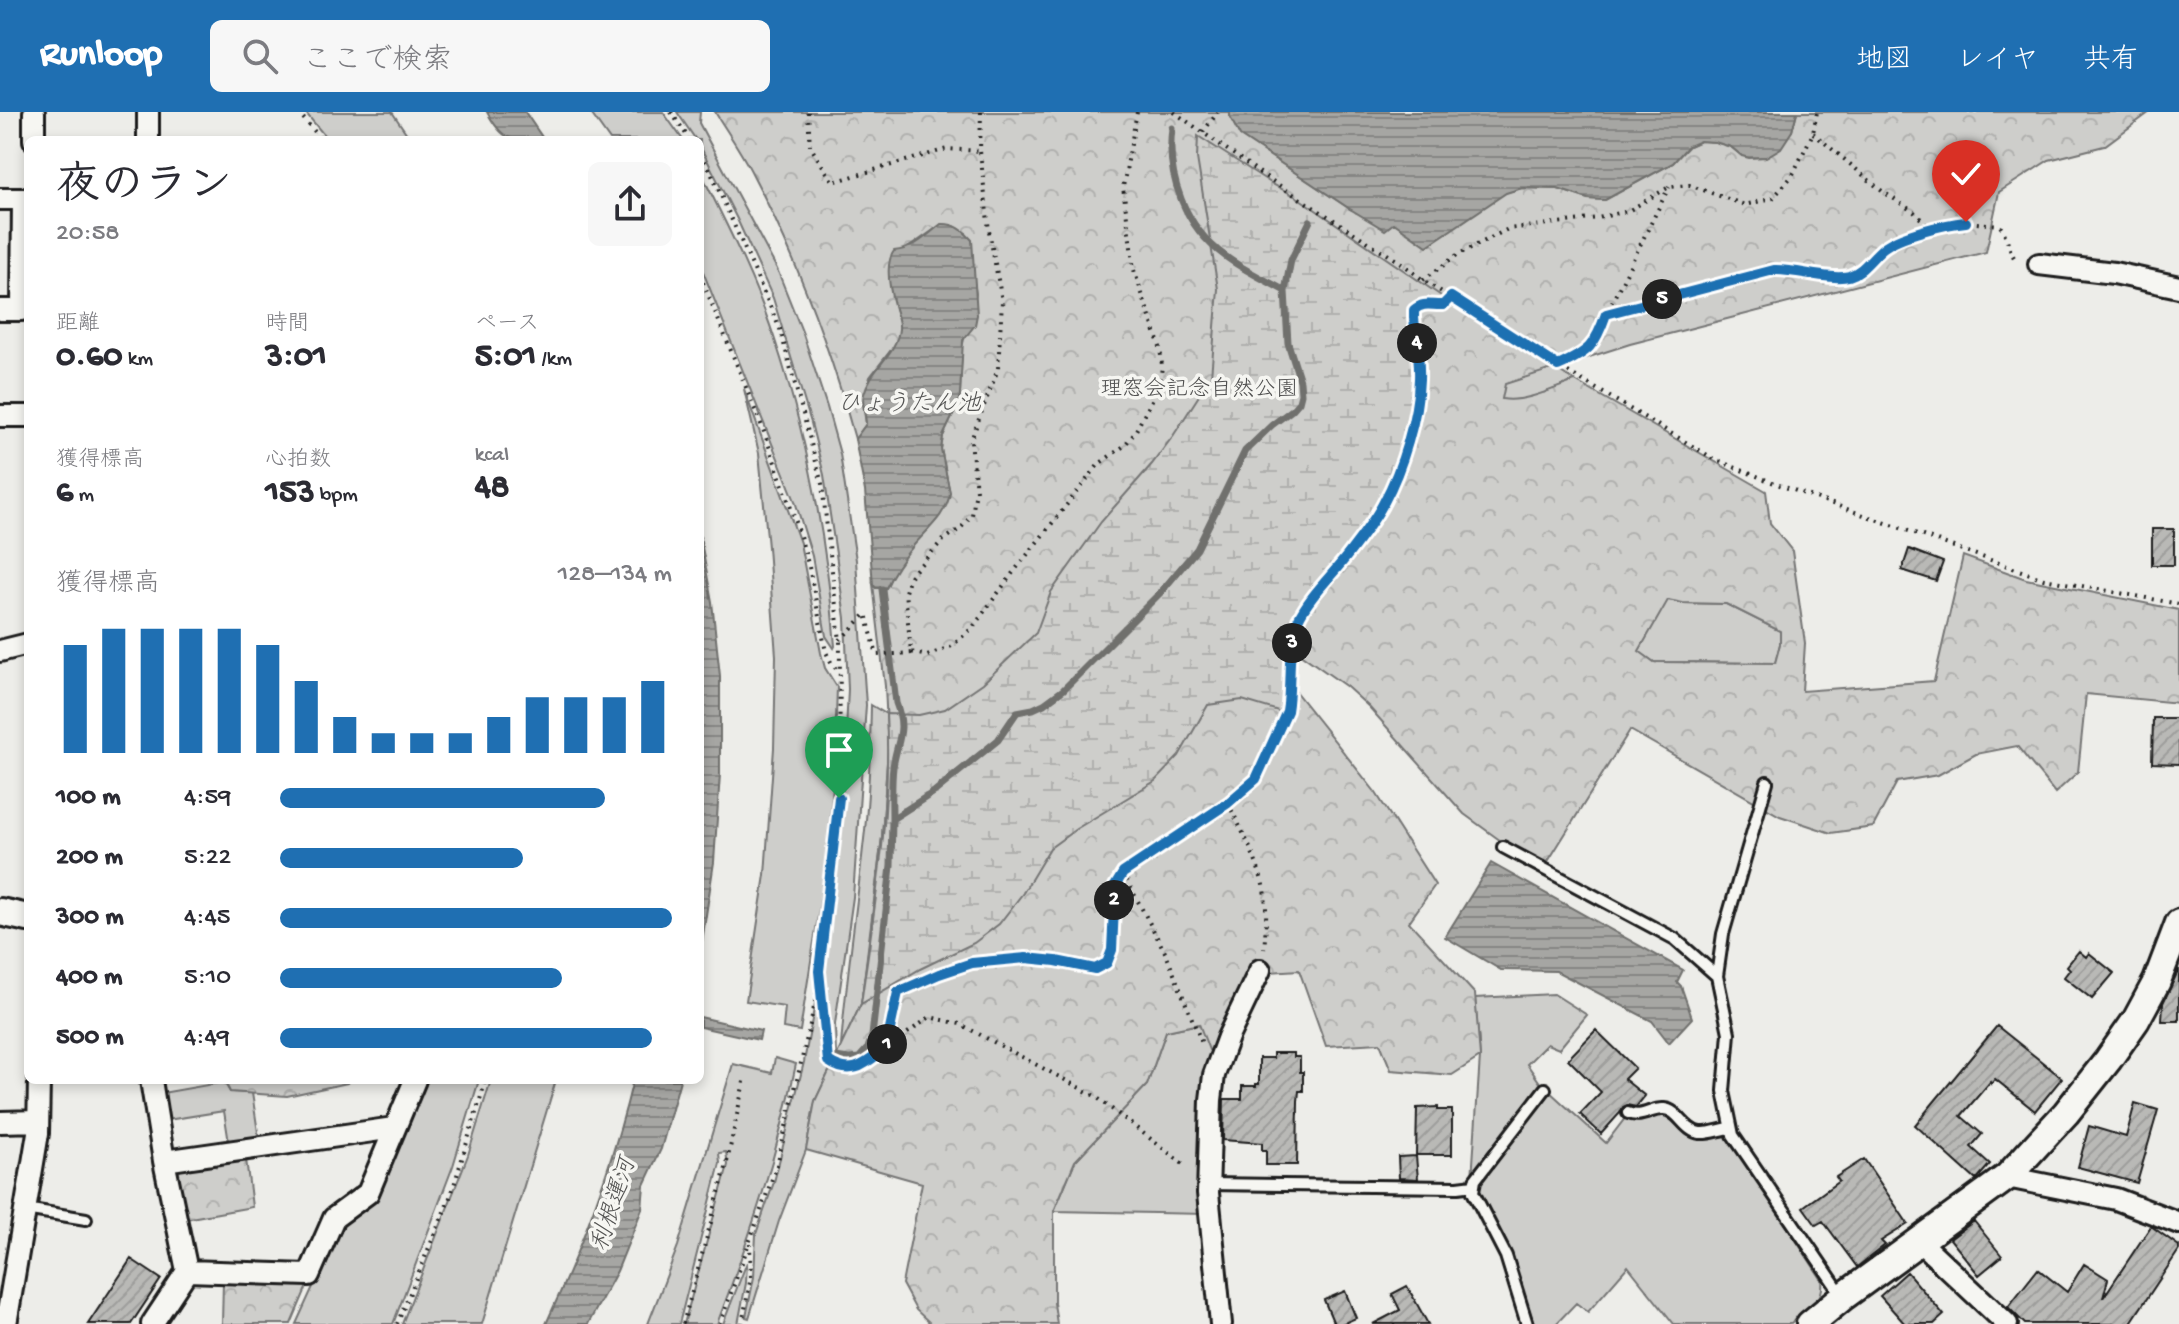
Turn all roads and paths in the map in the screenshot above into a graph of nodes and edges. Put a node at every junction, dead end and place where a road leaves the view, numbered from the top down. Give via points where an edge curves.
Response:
1 (34, 112) edge
2 (148, 112) edge
3 (298, 112) edge
4 (671, 112) edge
5 (808, 112) edge
6 (981, 112) edge
7 (1137, 112) edge
8 (1174, 112) edge
9 (1218, 112) edge
10 (1817, 112) edge
11 (1203, 132) junction
12 (1813, 133) junction
13 (34, 136) edge
14 (148, 136) edge
15 (319, 136) edge
16 (687, 136) edge
17 (980, 151) junction
18 (704, 160) edge
19 (1669, 187) junction
20 (0, 199) edge
21 (24, 199) edge
22 (1931, 229) junction
23 (24, 254) edge
24 (2039, 264) joint
25 (1423, 280) junction
26 (704, 285) edge
27 (2179, 287) edge
28 (1451, 297) junction
29 (0, 310) edge
30 (1606, 314) junction
31 (1558, 366) junction
32 (0, 416) edge
33 (24, 416) edge
34 (2179, 604) edge
35 (840, 641) junction
36 (24, 645) edge
37 (0, 651) edge
38 (916, 653) junction
39 (840, 673) junction
40 (1767, 782) dead end
41 (1228, 803) junction
42 (1503, 847) dead end
43 (1123, 873) junction
44 (0, 912) edge
45 (24, 917) edge
46 (2179, 923) edge
47 (1260, 970) joint
48 (819, 971) junction
49 (1717, 976) junction
50 (886, 1048) junction
51 (745, 1077) dead end
52 (1213, 1083) junction
53 (39, 1084) edge
54 (152, 1084) edge
55 (413, 1084) edge
56 (485, 1084) edge
57 (1545, 1089) dead end
58 (1628, 1113) dead end
59 (38, 1121) junction
60 (0, 1122) edge
61 (394, 1128) junction
62 (1731, 1128) junction
63 (164, 1161) junction
64 (2007, 1177) junction
65 (1208, 1184) junction
66 (1474, 1185) junction
67 (25, 1209) junction
68 (86, 1219) dead end
69 (2179, 1223) edge
70 (1918, 1240) junction
71 (750, 1241) junction
72 (187, 1271) junction
73 (1844, 1296) junction
74 (6, 1324) edge
75 (152, 1324) edge
76 (397, 1324) edge
77 (683, 1324) edge
78 (720, 1324) edge
79 (742, 1324) edge
80 (1221, 1324) edge
81 (1527, 1324) edge
82 (1810, 1324) edge
83 (2007, 1324) edge

1 - 13 street
2 - 14 street
3 - 15 path
4 - 16 path
5 - 17 path via 810,146 833,182 947,149
6 - 17 path
7 - 38 path via 1123,187 1134,270 1160,347 1160,385 1134,434 1099,464 973,627 952,646 927,656
8 - 11 path
9 - 11 path
10 - 12 path
11 - 25 path
12 - 19 path via 1792,176 1773,198 1745,205 1689,185
12 - 22 path
17 - 38 path via 1002,301 998,369 971,440 976,491 972,515 910,576 905,592 911,652
18 - 35 path via 780,329 822,484
19 - 25 path via 1628,211 1508,229
19 - 30 path
20 - 21 street
22 - 24 path via 1966,222 1999,225 2018,263
22 - 30 path via 1885,247 1863,268 1843,277 1774,270
23 - 29 street via 22,310
24 - 27 street
25 - 28 path
26 - 39 path via 796,522 826,652
28 - 31 path
28 - 41 path via 1443,305 1423,304 1414,310 1418,391 1402,458 1385,502 1297,622 1282,723 1256,779
30 - 31 path via 1598,338 1581,356
31 - 34 path via 1716,460 1782,486 2044,579
32 - 33 street
35 - 38 path via 866,614 877,655
35 - 39 path
36 - 37 street
39 - 48 path via 839,798
40 - 49 lane via 1723,934
41 - 43 path
41 - 47 path via 1263,886
42 - 49 lane via 1675,939
43 - 50 path via 1115,886 1107,963 1095,969 1026,958 972,963 939,974 898,992
43 - 52 path via 1166,954
44 - 45 street
46 - 64 street via 2136,1020 2066,1113
47 - 52 street
48 - 50 path via 828,1061 838,1068 860,1068
48 - 71 path via 777,1165
49 - 62 lane via 1729,1033 1724,1091
50 - 65 path via 930,1017 960,1024 1095,1096
51 - 77 path
52 - 65 street
53 - 59 street
54 - 63 street
55 - 61 street
56 - 76 path via 451,1195
57 - 66 lane
58 - 62 lane via 1671,1110 1697,1133
59 - 60 street
59 - 67 street
61 - 63 street
61 - 72 street via 368,1193 334,1218 309,1275
62 - 73 lane
63 - 72 street
64 - 69 street via 2116,1199
64 - 70 street
65 - 66 lane
65 - 80 street
66 - 81 lane via 1506,1256
67 - 68 lane
67 - 74 street
70 - 73 street
70 - 83 street
71 - 78 path
71 - 79 path via 751,1277
72 - 75 street
73 - 82 street

